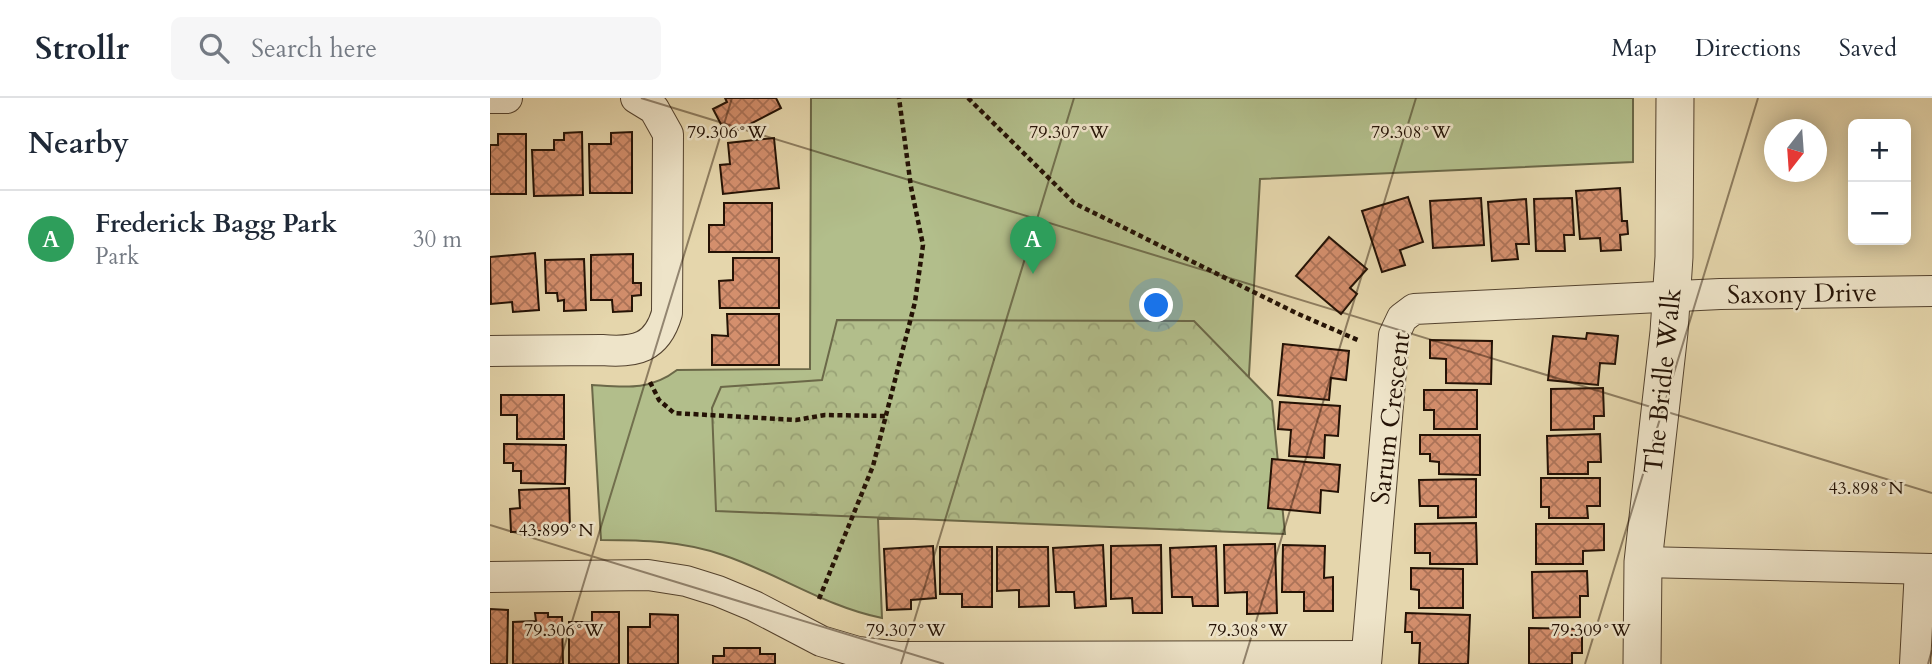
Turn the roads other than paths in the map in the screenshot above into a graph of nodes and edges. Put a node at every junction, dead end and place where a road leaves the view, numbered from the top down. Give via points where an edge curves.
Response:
1 (490, 98) edge
2 (507, 98) edge
3 (636, 98) edge
4 (1675, 98) edge
5 (1932, 291) edge
6 (1671, 297) junction
7 (490, 351) edge
8 (1643, 562) junction
9 (1926, 569) edge
10 (490, 577) edge
11 (820, 652) edge
12 (1366, 660) edge
13 (1080, 661) edge
14 (1642, 664) edge
15 (1915, 664) edge

1 - 2 street
3 - 7 street via 654,109 668,134 667,313 663,327 641,348 621,352
4 - 6 street, The Bridle Walk
5 - 6 street, Saxony Drive
6 - 8 street, The Bridle Walk
6 - 12 street, Sarum Crescent via 1430,307 1414,309 1402,318 1394,335
8 - 9 street
8 - 14 street, The Bridle Walk
9 - 15 street
10 - 11 street via 649,575 686,581 754,606
11 - 13 street
12 - 13 street

